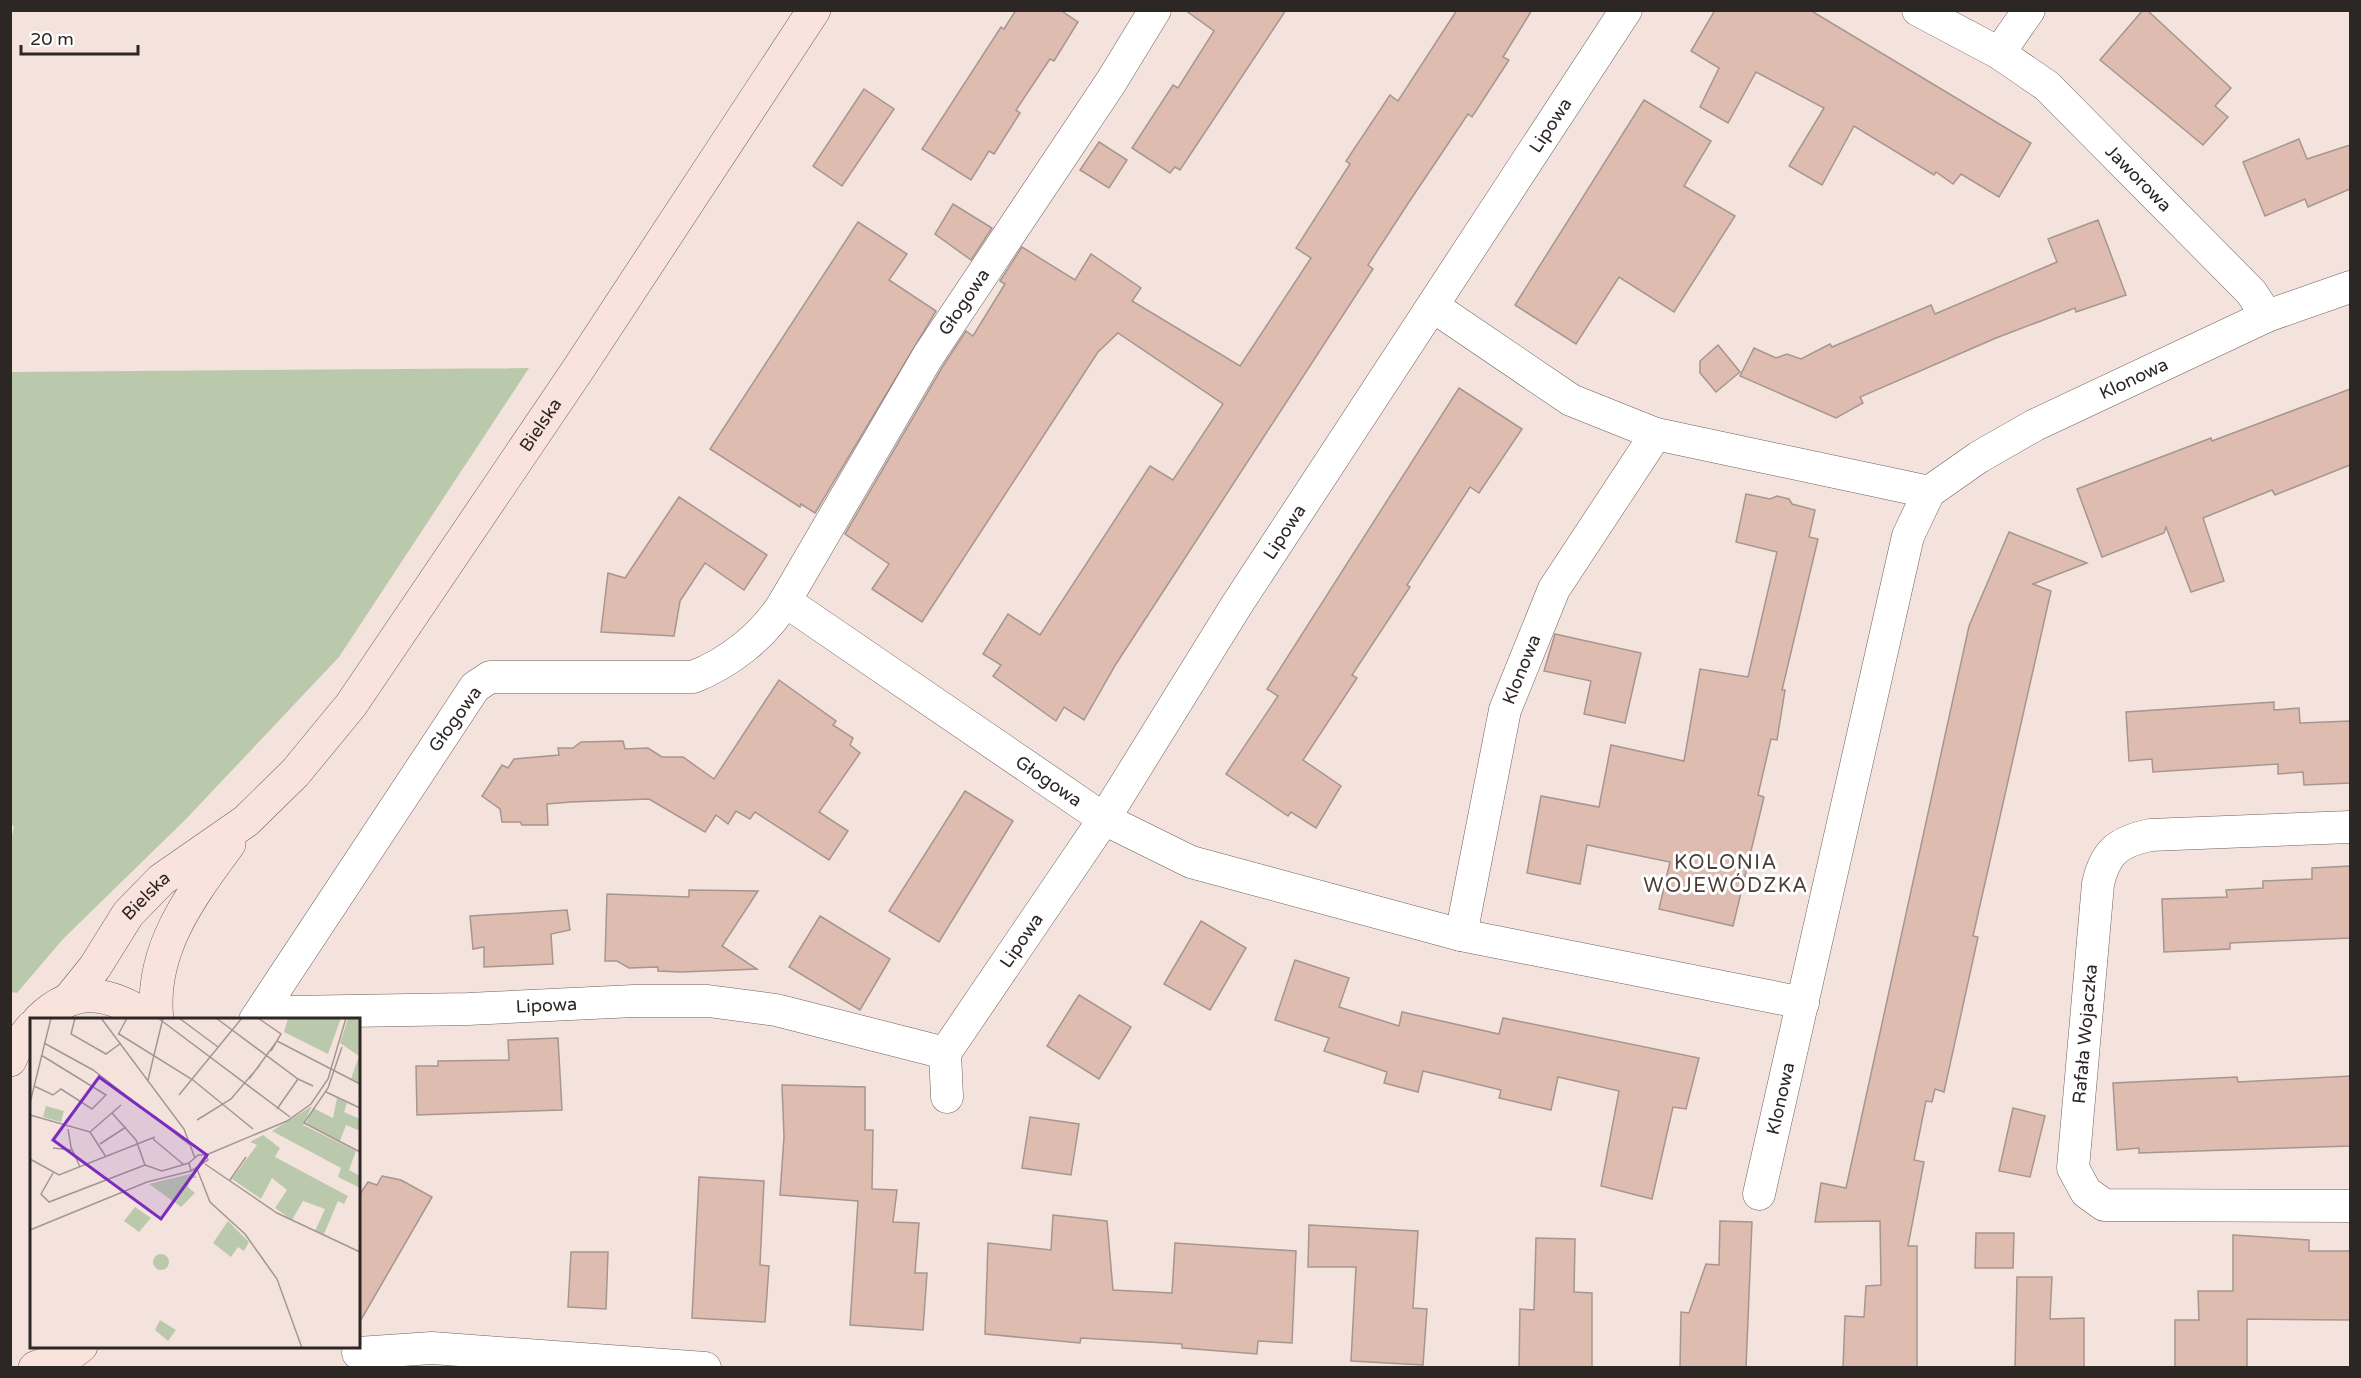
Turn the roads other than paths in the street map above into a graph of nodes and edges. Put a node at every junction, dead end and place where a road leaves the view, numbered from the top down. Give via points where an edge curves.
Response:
1 (814, 10) edge
2 (1155, 10) edge
3 (1626, 10) edge
4 (1918, 10) edge
5 (2029, 10) edge
6 (1999, 53) junction
7 (2350, 287) edge
8 (1434, 307) junction
9 (2266, 316) junction
10 (1656, 434) junction
11 (1929, 492) junction
12 (785, 602) junction
13 (1104, 819) junction
14 (246, 821) junction
15 (2350, 826) edge
16 (1461, 935) junction
17 (70, 998) junction
18 (1803, 1003) junction
19 (260, 1013) edge
20 (38, 1018) edge
21 (149, 1018) edge
22 (157, 1018) edge
23 (27, 1027) edge
24 (945, 1053) junction
25 (10, 1060) edge
26 (947, 1097) dead end
27 (1759, 1194) dead end
28 (2350, 1206) edge
29 (80, 1348) edge
30 (360, 1356) edge
31 (34, 1368) edge
32 (705, 1368) edge

1 - 14 main road, Bielska via 351,705 295,773
2 - 12 street, Głogowa via 1112,82 928,356
3 - 8 street, Lipowa
4 - 6 street, Jaworowa
5 - 6 street
6 - 9 street, Jaworowa via 2047,86 2251,292
7 - 9 street, Klonowa
8 - 10 street via 1571,400
8 - 13 street, Lipowa via 1236,606
9 - 11 street, Klonowa via 2035,425
10 - 11 street
10 - 16 street, Klonowa via 1554,589 1505,710
11 - 18 street, Klonowa via 1908,536
12 - 13 street, Głogowa
12 - 19 street, Głogowa via 776,617 721,666 693,677 490,677 475,687
13 - 16 street via 1191,862
13 - 24 street, Lipowa
14 - 17 main road, Bielska via 161,880 128,914 95,968
14 - 22 main road, Bielska via 171,933 158,967 154,998
15 - 28 street, Rafała Wojaczka via 2150,835 2129,839 2102,863 2073,1168 2086,1192 2104,1205
16 - 18 street
17 - 20 main road
17 - 21 main road via 107,996
18 - 27 street, Klonowa
19 - 24 street, Lipowa via 708,1001 776,1010
23 - 25 main road
24 - 26 street
29 - 31 main road
30 - 32 street via 432,1348

